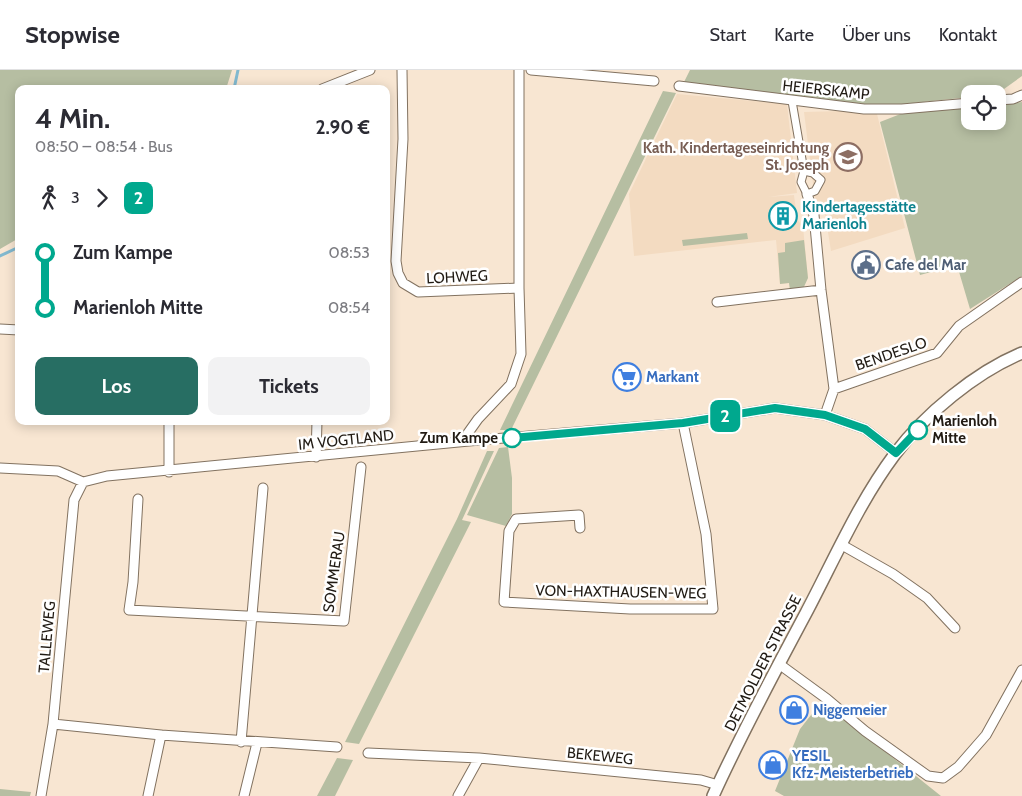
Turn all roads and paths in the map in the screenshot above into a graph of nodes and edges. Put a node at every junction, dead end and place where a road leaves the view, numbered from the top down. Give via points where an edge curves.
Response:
1 (370, 70) edge
2 (402, 70) edge
3 (519, 70) edge
4 (531, 70) edge
5 (654, 81) dead end
6 (332, 85) edge
7 (679, 86) dead end
8 (1022, 95) edge
9 (1006, 99) edge
10 (792, 101) junction
11 (961, 104) edge
12 (804, 171) junction
13 (807, 194) junction
14 (1022, 282) edge
15 (519, 288) junction
16 (820, 290) junction
17 (717, 302) dead end
18 (0, 329) edge
19 (15, 330) edge
20 (1022, 353) edge
21 (834, 389) junction
22 (825, 415) junction
23 (683, 423) junction
24 (169, 425) edge
25 (317, 425) edge
26 (468, 441) junction
27 (896, 453) junction
28 (316, 457) junction
29 (0, 468) edge
30 (361, 468) dead end
31 (168, 472) junction
32 (83, 482) junction
33 (263, 488) dead end
34 (138, 499) dead end
35 (580, 528) dead end
36 (842, 545) junction
37 (252, 618) junction
38 (955, 628) dead end
39 (779, 664) junction
40 (1022, 670) edge
41 (53, 724) junction
42 (161, 735) junction
43 (241, 742) junction
44 (257, 743) junction
45 (337, 747) dead end
46 (368, 752) dead end
47 (479, 758) junction
48 (716, 791) edge
49 (41, 796) edge
50 (148, 796) edge
51 (244, 796) edge
52 (458, 796) edge

1 - 6 street
2 - 15 street, LOHWEG via 403,139 396,261 403,283 418,292
3 - 15 street
4 - 5 street
7 - 10 street, HEIERSKAMP
8 - 9 street
10 - 11 street, HEIERSKAMP via 864,109
10 - 12 street
12 - 13 street via 801,182
12 - 13 street via 821,180 815,191
13 - 16 street via 814,215
14 - 21 street, BENDESLO via 959,326 936,353
15 - 26 street via 521,354 514,378 478,418 468,433
16 - 17 street
16 - 21 street
18 - 19 street
20 - 27 street, DETMOLDER STRASSE via 962,389
21 - 22 street
22 - 23 street, IM VOGTLAND via 775,408
22 - 27 street, IM VOGTLAND via 865,429
23 - 26 street, IM VOGTLAND
23 - 35 street, VON-HAXTHAUSEN-WEG via 706,534 712,609 630,609 504,602 509,531 516,519 578,515
24 - 31 street
25 - 28 street
26 - 28 street, IM VOGTLAND
27 - 36 street, DETMOLDER STRASSE
28 - 31 street, IM VOGTLAND
29 - 32 street via 58,472
30 - 37 street, SOMMERAU via 344,621
31 - 32 street, IM VOGTLAND via 107,476
32 - 41 street, TALLEWEG via 74,500
33 - 37 street
34 - 37 street, SOMMERAU via 129,610
36 - 38 street via 927,598
36 - 39 street, DETMOLDER STRASSE
37 - 43 street
39 - 40 street via 928,776 942,778 958,767 986,735
39 - 48 street, DETMOLDER STRASSE
41 - 42 street
41 - 49 street, TALLEWEG
42 - 43 street
42 - 50 street
43 - 44 street
44 - 45 street
44 - 51 street
46 - 47 street, BEKEWEG
47 - 48 street, BEKEWEG via 701,780
47 - 52 street

